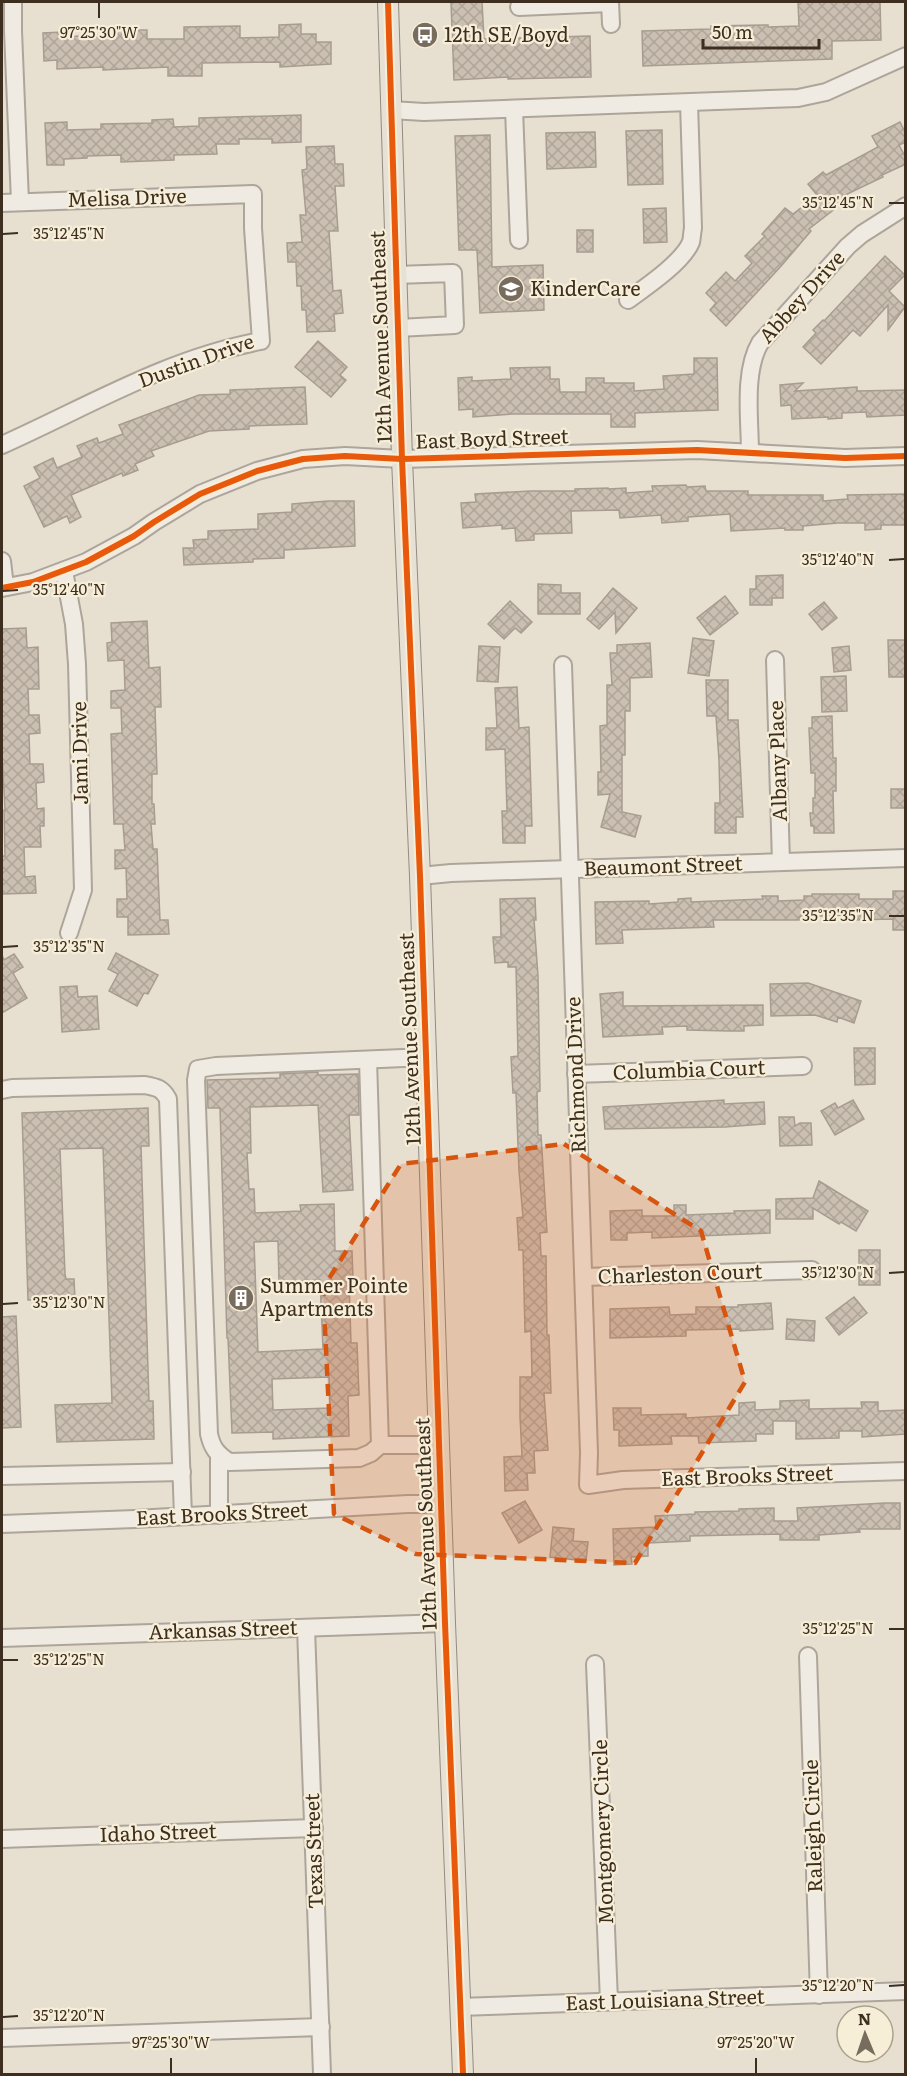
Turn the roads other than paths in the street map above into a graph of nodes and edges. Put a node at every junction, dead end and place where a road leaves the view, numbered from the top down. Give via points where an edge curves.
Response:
1 (2, 2) edge
2 (13, 2) edge
3 (23, 2) edge
4 (388, 2) edge
5 (610, 2) edge
6 (519, 7) dead end
7 (611, 24) dead end
8 (906, 56) edge
9 (689, 103) junction
10 (514, 109) junction
11 (391, 110) junction
12 (253, 194) joint
13 (20, 202) junction
14 (2, 203) edge
15 (906, 206) edge
16 (519, 240) dead end
17 (396, 275) junction
18 (628, 300) dead end
19 (398, 328) junction
20 (2, 445) edge
21 (750, 453) junction
22 (906, 456) edge
23 (402, 459) junction
24 (2, 561) edge
25 (64, 571) junction
26 (3, 587) edge
27 (775, 660) dead end
28 (563, 665) dead end
29 (906, 858) edge
30 (782, 862) junction
31 (569, 869) junction
32 (420, 876) junction
33 (69, 933) dead end
34 (427, 1057) junction
35 (368, 1060) junction
36 (803, 1066) dead end
37 (576, 1074) junction
38 (2, 1090) edge
39 (812, 1270) dead end
40 (584, 1277) junction
41 (380, 1445) junction
42 (440, 1445) junction
43 (219, 1455) junction
44 (906, 1471) edge
45 (182, 1472) junction
46 (2, 1476) edge
47 (588, 1485) joint
48 (442, 1504) junction
49 (219, 1515) junction
50 (183, 1516) junction
51 (2, 1524) edge
52 (445, 1623) junction
53 (306, 1628) junction
54 (2, 1638) edge
55 (808, 1656) dead end
56 (596, 1664) dead end
57 (314, 1828) junction
58 (2, 1839) edge
59 (906, 1991) edge
60 (819, 1995) junction
61 (609, 2001) junction
62 (460, 2007) junction
63 (321, 2027) junction
64 (2, 2038) edge
65 (322, 2074) edge
66 (463, 2074) edge

1 - 2 street
2 - 3 street
2 - 13 street
4 - 11 main road, 12th Avenue Southeast
5 - 6 street
5 - 7 street
8 - 9 street via 826,92 798,98
9 - 10 street
9 - 18 street via 692,241 669,269
10 - 11 street
10 - 16 street
11 - 17 main road, 12th Avenue Southeast
12 - 13 street, Melisa Drive
12 - 20 street, Dustin Drive via 261,341 166,368
13 - 14 street, Melisa Drive
15 - 21 street, Abbey Drive via 848,246 760,343 750,376
17 - 19 main road, 12th Avenue Southeast
17 - 19 street via 453,273 455,314 455,325
19 - 23 main road, 12th Avenue Southeast
21 - 22 street, East Boyd Street via 845,458
21 - 23 street, East Boyd Street via 685,450
23 - 25 street, East Boyd Street via 312,459 257,471 200,494 111,550
23 - 32 main road, 12th Avenue Southeast
24 - 26 street
25 - 26 street, East Boyd Street
25 - 33 street, Jami Drive via 78,664 83,890
27 - 30 street, Albany Place
28 - 31 street, Richmond Drive
29 - 30 street, Beaumont Street
30 - 31 street, Beaumont Street
31 - 32 street, Beaumont Street
31 - 37 street, Richmond Drive
32 - 34 main road, 12th Avenue Southeast
34 - 35 street
34 - 42 main road, 12th Avenue Southeast
35 - 41 street
35 - 43 street via 198,1069 209,1434 211,1446
36 - 37 street, Columbia Court
37 - 40 street, Richmond Drive
38 - 45 street via 145,1085 157,1087 168,1099
39 - 40 street, Charleston Court
40 - 47 street, Richmond Drive
41 - 42 street
41 - 43 street via 359,1458 229,1462
42 - 48 main road, 12th Avenue Southeast
43 - 49 street
44 - 47 street, East Brooks Street via 623,1480
45 - 46 street
45 - 50 street
48 - 49 street, East Brooks Street
48 - 52 main road, 12th Avenue Southeast
49 - 50 street, East Brooks Street
50 - 51 street, East Brooks Street
52 - 53 street, Arkansas Street
52 - 62 main road, 12th Avenue Southeast
53 - 54 street, Arkansas Street
53 - 57 street, Texas Street
55 - 60 street, Raleigh Circle
56 - 61 street, Montgomery Circle
57 - 58 street, Idaho Street
57 - 63 street, Texas Street
59 - 60 street, East Louisiana Street
60 - 61 street, East Louisiana Street
61 - 62 street, East Louisiana Street
62 - 66 main road, 12th Avenue Southeast
63 - 64 street
63 - 65 street, Texas Street

